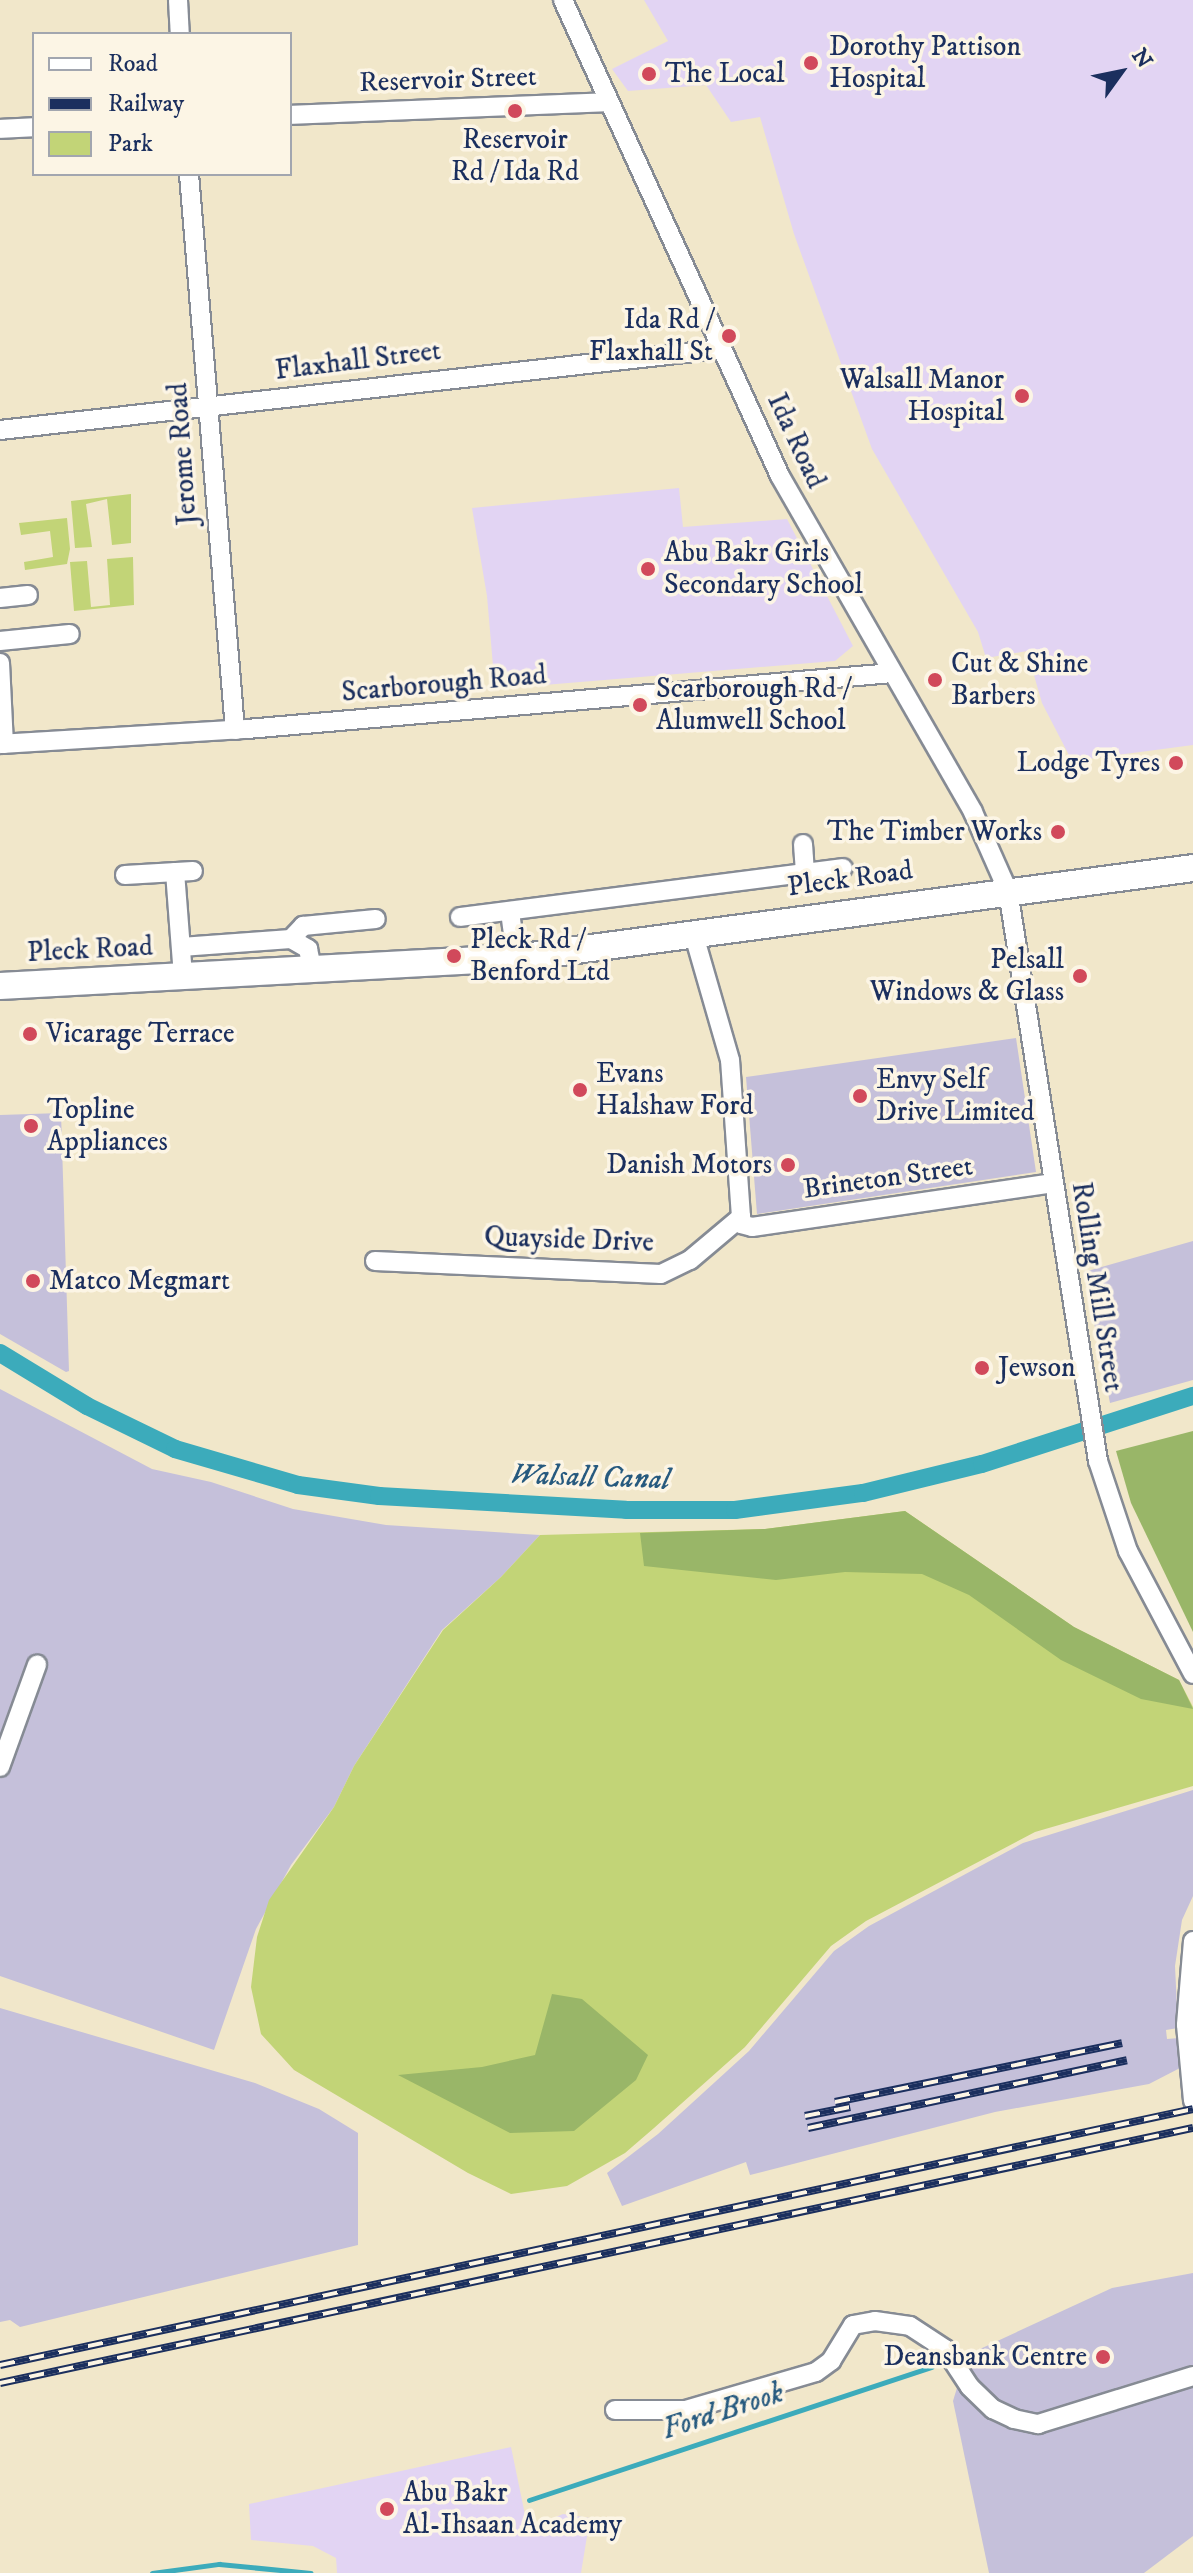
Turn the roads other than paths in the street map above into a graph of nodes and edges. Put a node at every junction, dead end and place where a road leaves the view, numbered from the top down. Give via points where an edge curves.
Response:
1 (178, 0) edge
2 (563, 0) edge
3 (180, 32) edge
4 (609, 102) junction
5 (292, 115) edge
6 (32, 127) edge
7 (0, 129) edge
8 (189, 176) edge
9 (721, 349) junction
10 (209, 406) junction
11 (0, 430) edge
12 (28, 595) dead end
13 (0, 598) edge
14 (70, 634) dead end
15 (0, 641) edge
16 (0, 663) edge
17 (892, 673) junction
18 (235, 730) junction
19 (2, 744) edge
20 (803, 844) dead end
21 (843, 868) dead end
22 (1193, 868) edge
23 (805, 872) junction
24 (125, 875) dead end
25 (1008, 891) junction
26 (510, 911) junction
27 (460, 917) dead end
28 (376, 919) dead end
29 (693, 932) junction
30 (291, 939) junction
31 (181, 947) junction
32 (516, 958) junction
33 (312, 968) junction
34 (183, 977) junction
35 (0, 986) edge
36 (1052, 1183) junction
37 (741, 1217) junction
38 (375, 1261) dead end
39 (37, 1665) dead end
40 (1193, 1674) edge
41 (0, 1767) edge
42 (1193, 1941) edge
43 (1193, 2101) edge
44 (1193, 2376) edge
45 (615, 2410) dead end

1 - 3 street
2 - 4 street, Ida Road
4 - 5 street, Reservoir Street
4 - 9 street, Ida Road
6 - 7 street
8 - 10 street, Jerome Road
9 - 10 street, Flaxhall Street
9 - 17 street, Ida Road via 798,512
10 - 11 street, Flaxhall Street
10 - 18 street, Jerome Road
12 - 13 street
14 - 15 street
16 - 19 street
17 - 18 street, Scarborough Road
17 - 25 street, Ida Road via 977,821
18 - 19 street, Scarborough Road
20 - 23 street, Pleck Road
21 - 23 street, Pleck Road
22 - 25 highway, Pleck Road
23 - 26 street, Pleck Road
24 - 31 street, Pleck Road via 184,872
25 - 29 highway, Pleck Road
25 - 36 street, Rolling Mill Street
26 - 27 street, Pleck Road
26 - 32 street
28 - 30 street, Pleck Road via 303,926
29 - 32 highway, Pleck Road
29 - 37 street via 730,1060
30 - 31 street, Pleck Road
30 - 33 street via 308,949
31 - 34 street, Pleck Road
32 - 33 highway, Pleck Road
33 - 34 highway, Pleck Road
34 - 35 highway, Pleck Road
36 - 37 street, Brineton Street via 752,1227 741,1224
36 - 40 street, Rolling Mill Street via 1098,1461 1124,1541
37 - 38 street, Quayside Drive via 690,1260 661,1274
39 - 41 street
42 - 43 street via 1186,2025
44 - 45 street via 1038,2424 993,2409 970,2387 945,2349 910,2326 875,2321 853,2325 831,2361 816,2372 686,2410

